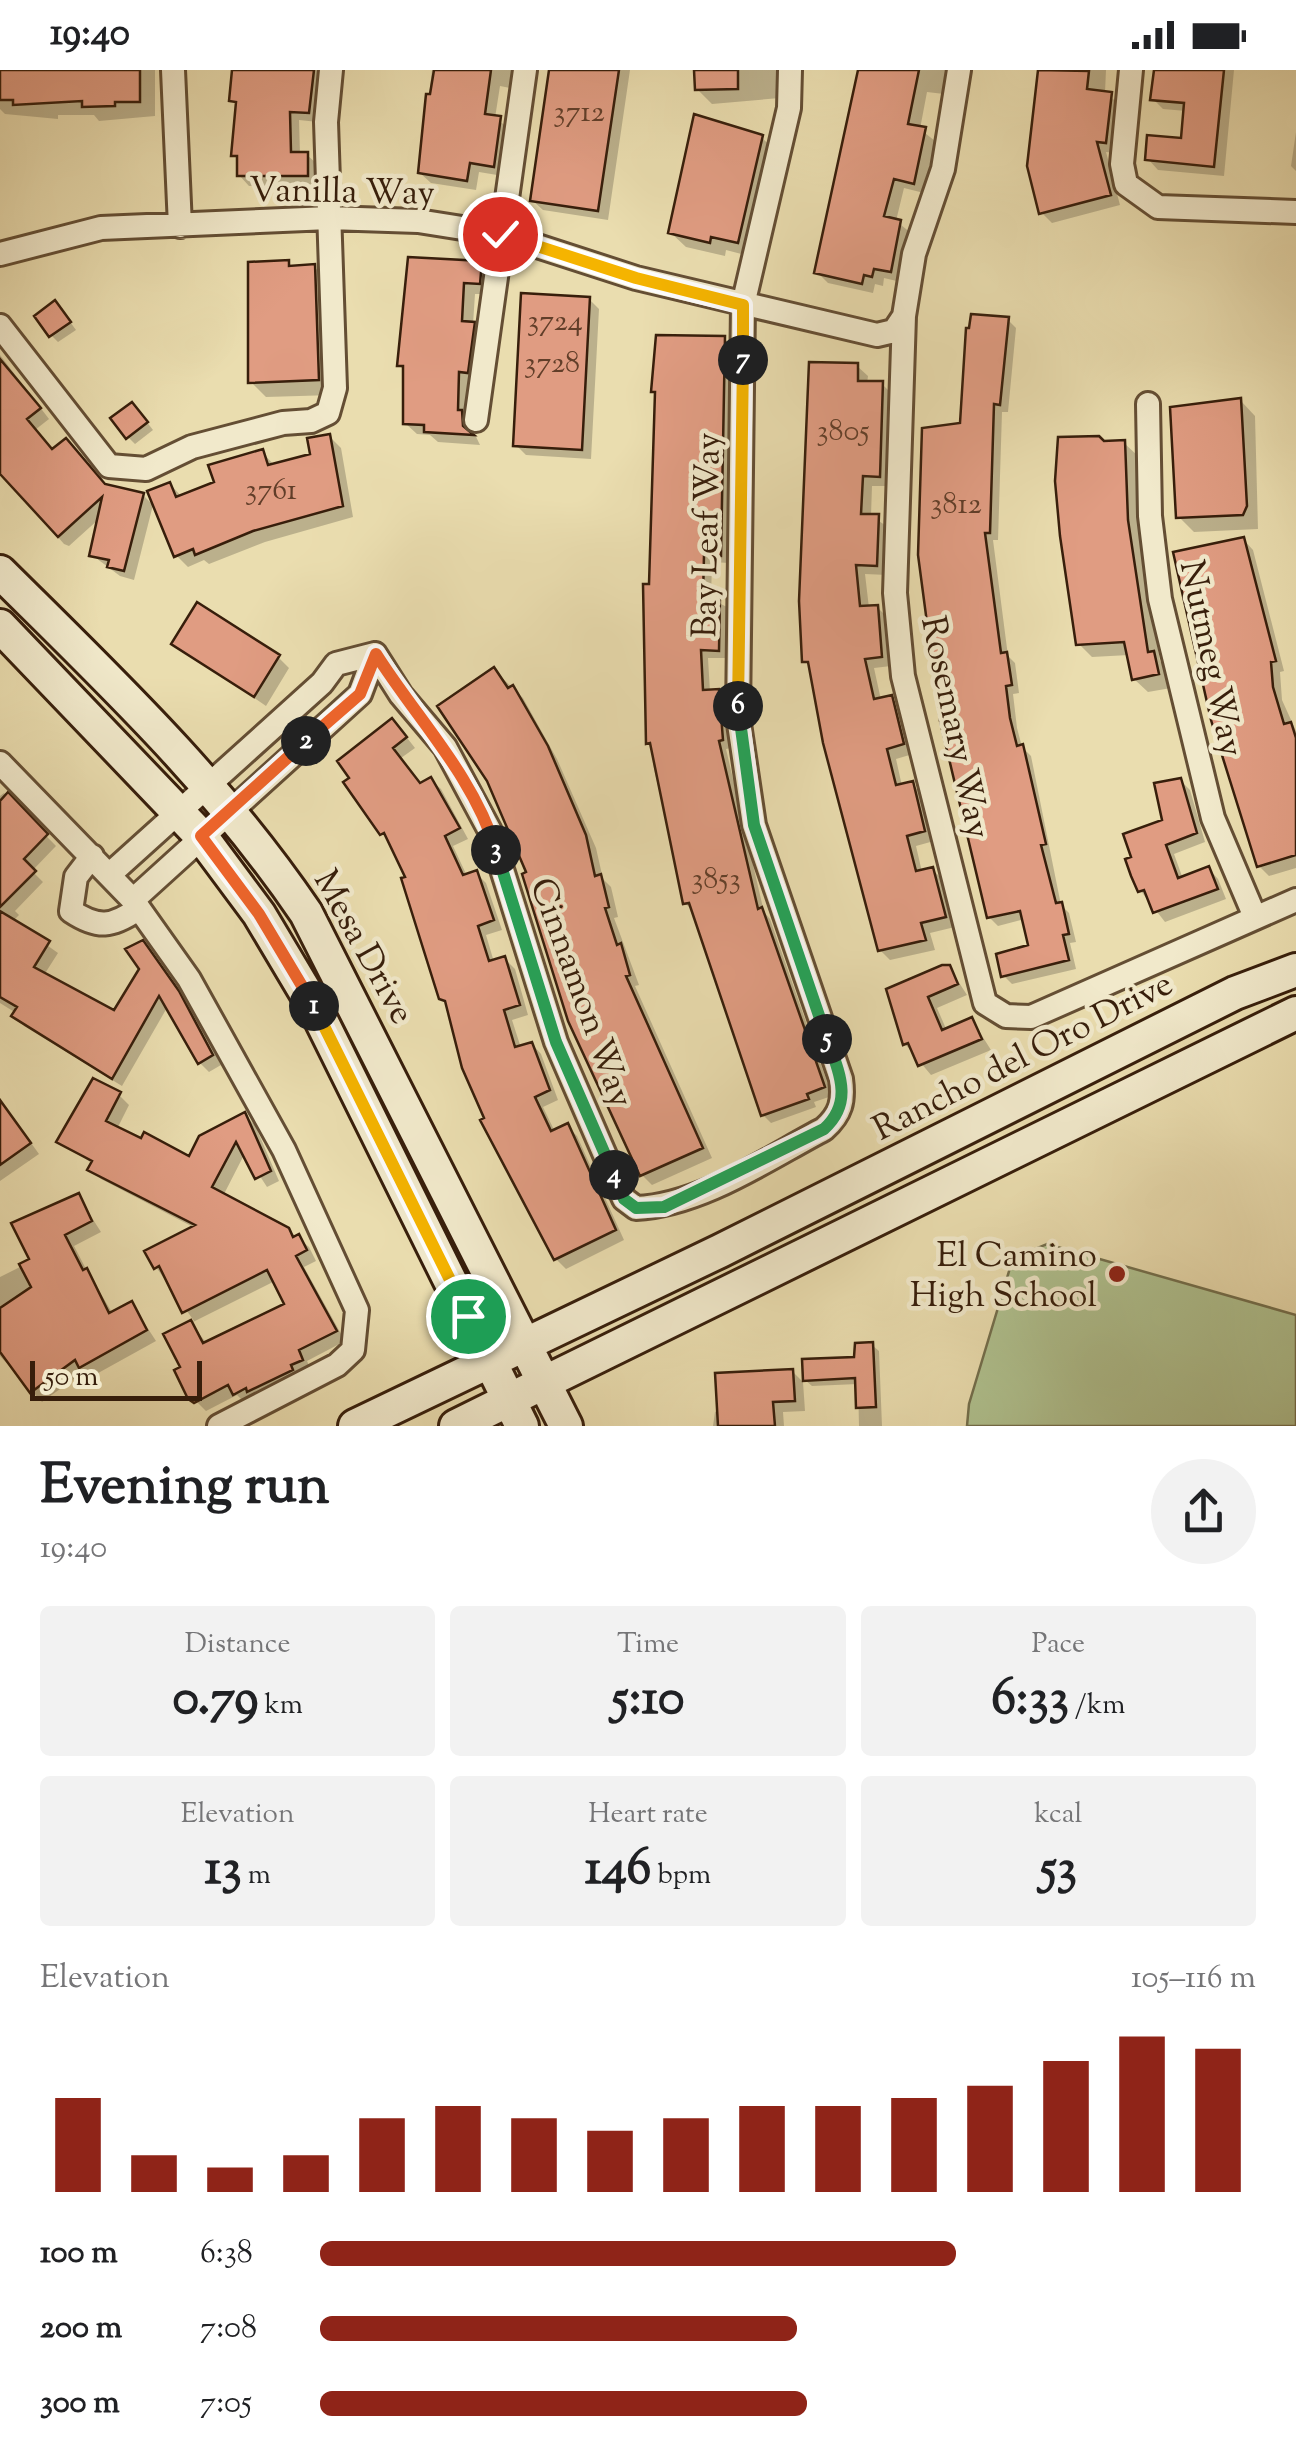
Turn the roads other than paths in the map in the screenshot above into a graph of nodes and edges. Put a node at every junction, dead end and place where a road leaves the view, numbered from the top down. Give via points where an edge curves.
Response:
1 (173, 70) edge
2 (332, 70) edge
3 (525, 70) edge
4 (790, 70) edge
5 (959, 70) edge
6 (1131, 70) edge
7 (1296, 212) edge
8 (330, 218) junction
9 (180, 226) junction
10 (500, 234) junction
11 (0, 254) edge
12 (743, 305) junction
13 (904, 316) junction
14 (0, 326) edge
15 (1148, 404) dead end
16 (476, 420) dead end
17 (0, 572) edge
18 (0, 626) edge
19 (376, 654) junction
20 (0, 763) edge
21 (208, 783) junction
22 (230, 808) junction
23 (178, 810) junction
24 (201, 836) junction
25 (92, 856) junction
26 (109, 874) junction
27 (1296, 900) edge
28 (136, 905) junction
29 (1255, 917) junction
30 (1296, 970) edge
31 (1296, 1013) edge
32 (740, 1173) joint
33 (525, 1342) junction
34 (490, 1360) junction
35 (545, 1382) junction
36 (515, 1413) edge
37 (219, 1426) edge
38 (354, 1426) edge
39 (456, 1426) edge
40 (566, 1426) edge

1 - 9 street
2 - 8 street via 326,122
3 - 10 street
4 - 12 street, Bay Leaf Way via 788,108
5 - 13 street, Rosemary Way via 943,168 914,254
6 - 7 street via 1126,184 1158,207
8 - 9 street, Vanilla Way
8 - 10 street, Vanilla Way via 418,221
8 - 14 street via 335,388 328,413 310,421 192,447 146,469 109,466
9 - 11 street, Vanilla Way via 101,228
10 - 12 street, Vanilla Way
10 - 16 street
12 - 13 street, Vanilla Way via 877,335 894,332
12 - 32 street, Bay Leaf Way via 738,717 754,825 844,1098 824,1129
13 - 29 street, Rosemary Way via 895,593 904,676 985,1002 1006,1016 1031,1017
15 - 29 street, Nutmeg Way via 1160,599 1213,818
17 - 21 main road, Mesa Drive
18 - 23 main road
19 - 21 street via 336,664
19 - 22 street via 360,694
19 - 32 street, Cinnamon Way via 445,747 490,831 556,1042 624,1199 636,1208 664,1207
20 - 25 street
21 - 22 main road, Mesa Drive
21 - 23 street
22 - 24 street
22 - 33 main road, Mesa Drive via 306,913
23 - 24 main road
23 - 26 street
24 - 28 street
24 - 34 main road via 259,914 315,1008
25 - 26 street
25 - 28 street via 76,877 71,910 103,926 118,923
26 - 28 street
27 - 29 street, Rosemary Way
28 - 37 street via 190,979 284,1150 357,1310 353,1350 337,1365
30 - 33 main road, Rancho del Oro Drive via 1235,993
31 - 35 main road
33 - 34 main road, Rancho del Oro Drive
33 - 35 main road, Mesa Drive
34 - 36 main road
34 - 38 main road, Rancho del Oro Drive
35 - 36 main road
35 - 40 main road, Mesa Drive
36 - 39 main road

